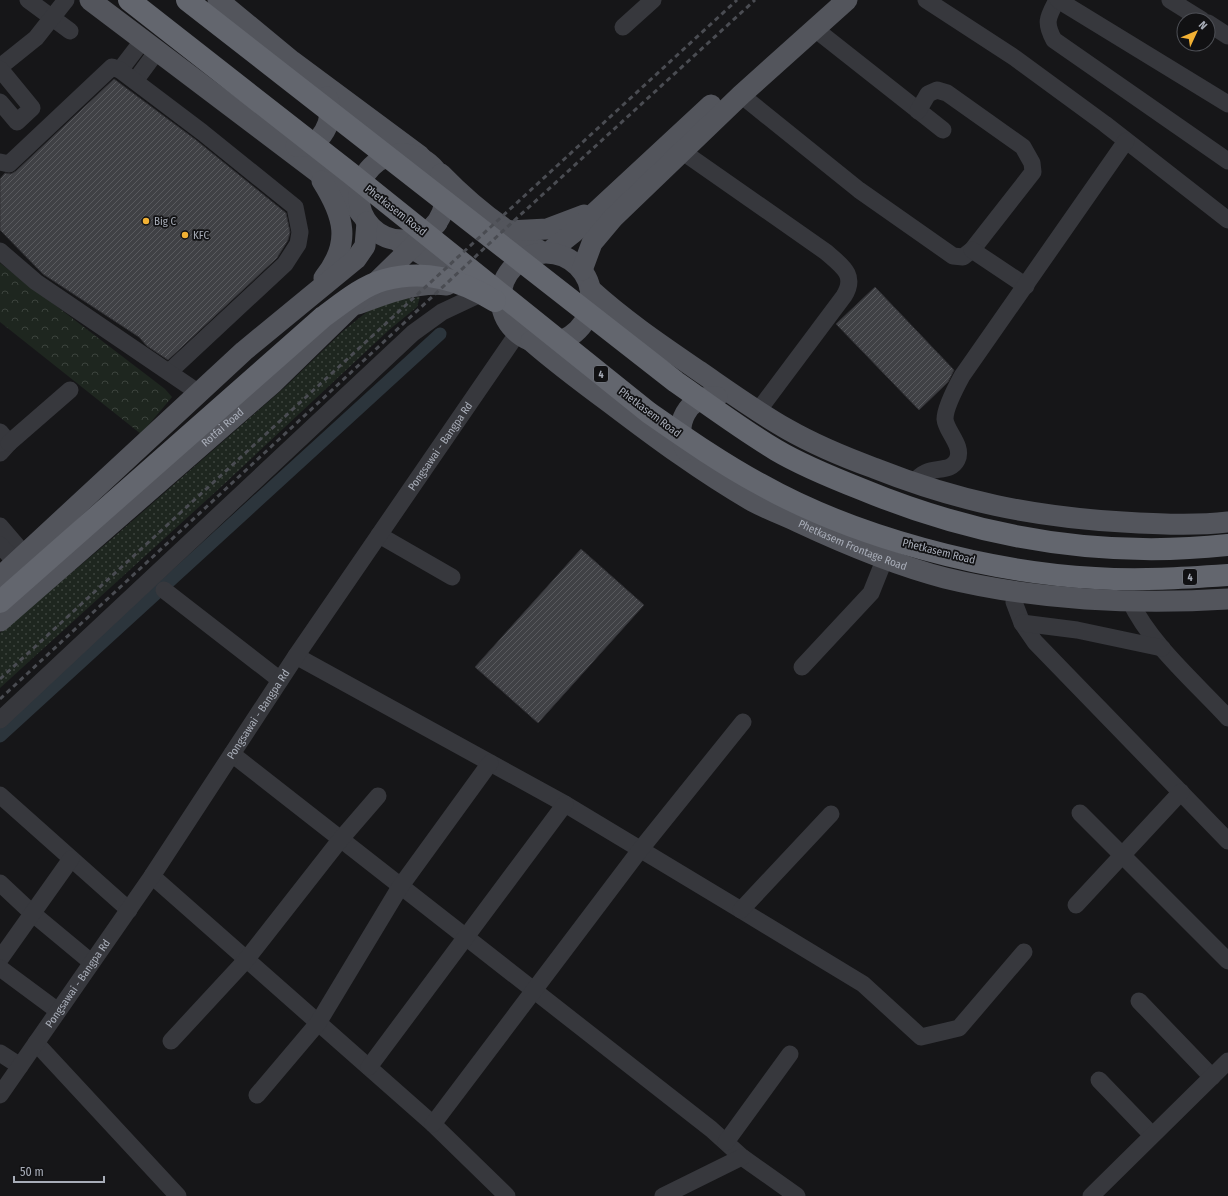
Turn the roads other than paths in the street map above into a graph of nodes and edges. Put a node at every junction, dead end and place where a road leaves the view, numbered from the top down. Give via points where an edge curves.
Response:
1 (28, 0) edge
2 (66, 0) edge
3 (90, 0) edge
4 (129, 0) edge
5 (187, 0) edge
6 (218, 0) edge
7 (654, 0) edge
8 (827, 0) edge
9 (847, 0) edge
10 (926, 0) edge
11 (1057, 0) edge
12 (1170, 0) edge
13 (1189, 12) edge
14 (52, 18) junction
15 (623, 27) dead end
16 (815, 29) junction
17 (1216, 29) edge
18 (70, 32) dead end
19 (1228, 36) edge
20 (150, 46) junction
21 (292, 61) junction
22 (0, 68) edge
23 (120, 70) junction
24 (135, 81) junction
25 (741, 95) junction
26 (0, 102) edge
27 (1228, 104) edge
28 (918, 111) junction
29 (253, 125) junction
30 (943, 130) dead end
31 (1126, 141) junction
32 (683, 152) junction
33 (1228, 161) edge
34 (0, 162) edge
35 (432, 166) junction
36 (316, 172) junction
37 (596, 211) junction
38 (365, 219) junction
39 (1228, 220) edge
40 (432, 228) junction
41 (507, 231) junction
42 (387, 238) junction
43 (412, 248) junction
44 (972, 250) junction
45 (0, 251) edge
46 (545, 252) junction
47 (586, 280) junction
48 (1026, 286) junction
49 (472, 292) junction
50 (307, 299) junction
51 (352, 307) junction
52 (519, 333) junction
53 (244, 351) junction
54 (169, 372) junction
55 (273, 383) junction
56 (70, 390) dead end
57 (199, 393) junction
58 (758, 411) junction
59 (648, 412) junction
60 (788, 430) junction
61 (3, 443) edge
62 (914, 483) junction
63 (754, 502) junction
64 (1228, 522) edge
65 (0, 526) edge
66 (379, 535) junction
67 (0, 545) edge
68 (1228, 545) edge
69 (886, 558) junction
70 (25, 562) junction
71 (1228, 575) edge
72 (0, 577) edge
73 (452, 577) dead end
74 (164, 590) dead end
75 (1019, 592) junction
76 (1228, 599) edge
77 (1130, 601) junction
78 (0, 602) edge
79 (0, 621) edge
80 (1022, 623) junction
81 (1162, 648) junction
82 (296, 656) junction
83 (802, 668) dead end
84 (280, 680) junction
85 (1228, 718) edge
86 (0, 720) edge
87 (743, 722) dead end
88 (232, 754) junction
89 (490, 763) junction
90 (1181, 792) junction
91 (0, 795) edge
92 (378, 796) dead end
93 (565, 804) junction
94 (1080, 813) dead end
95 (831, 814) dead end
96 (340, 840) junction
97 (1228, 841) edge
98 (640, 850) junction
99 (1122, 854) junction
100 (71, 859) junction
101 (152, 876) junction
102 (0, 883) edge
103 (400, 887) junction
104 (1076, 905) dead end
105 (128, 910) junction
106 (741, 910) junction
107 (32, 913) junction
108 (464, 938) junction
109 (1024, 952) dead end
110 (0, 959) edge
111 (246, 960) junction
112 (1228, 961) edge
113 (91, 962) junction
114 (0, 968) edge
115 (533, 992) junction
116 (1139, 1001) dead end
117 (58, 1011) junction
118 (318, 1023) junction
119 (171, 1041) dead end
120 (36, 1042) junction
121 (0, 1053) edge
122 (790, 1054) dead end
123 (1228, 1061) edge
124 (20, 1066) junction
125 (369, 1068) junction
126 (1212, 1077) junction
127 (1099, 1080) dead end
128 (0, 1095) edge
129 (257, 1095) dead end
130 (434, 1124) junction
131 (1152, 1135) junction
132 (726, 1142) junction
133 (742, 1157) junction
134 (178, 1196) edge
135 (507, 1196) edge
136 (663, 1196) edge
137 (797, 1196) edge
138 (1091, 1196) edge

1 - 14 street
2 - 14 street
3 - 20 main road, Phetkasem Road
4 - 59 highway, Phetkasem Road / 4
5 - 68 highway via 676,382 728,420 777,450 904,507 979,530 1041,542 1102,548 1156,549
6 - 21 main road
7 - 15 street
8 - 37 main road
9 - 16 main road
10 - 31 street via 1015,58
11 - 27 street
11 - 33 street via 1047,22 1054,40
12 - 13 street
14 - 18 street
14 - 22 street via 36,38
16 - 25 main road
16 - 28 street
17 - 19 street
20 - 23 street
20 - 24 street
20 - 29 main road, Phetkasem Road
21 - 29 main road via 323,89 329,100 331,113 325,130 313,143 302,147 290,145
21 - 35 main road
22 - 26 street via 32,108 17,122
23 - 24 street
23 - 34 street via 110,68 9,164
24 - 54 street via 289,201 295,207 299,224 298,244 285,264
25 - 32 main road
25 - 44 street via 859,190 953,256 963,257
28 - 30 street
28 - 44 street via 928,94 937,90 947,93 1023,147 1032,163 1032,172
29 - 36 main road, Phetkasem Road
31 - 39 street
31 - 48 street
32 - 47 main road via 599,233 586,253
32 - 58 street via 826,252 850,277 850,287 844,296
35 - 38 main road via 415,155 400,153 386,156 374,163 359,187 358,201
35 - 40 main road via 444,184 446,197 444,211
35 - 41 main road via 459,194
36 - 38 main road, Phetkasem Road via 350,198
36 - 50 main road via 338,211 342,238 336,260
37 - 41 main road via 547,229
37 - 46 main road via 573,233
38 - 42 main road, Phetkasem Road via 376,232
38 - 50 main road via 365,246 361,252
40 - 42 main road via 414,239
40 - 43 main road, Rotfai Road
41 - 46 main road
42 - 43 main road, Phetkasem Road / 4
43 - 49 main road, Phetkasem Road / 4 via 445,269
43 - 51 main road, Rotfai Road
44 - 48 street
45 - 54 street via 36,282
46 - 47 main road via 561,255 572,261
46 - 52 main road via 529,255 517,262 502,284 502,311
47 - 52 main road via 591,305 586,320 576,332 562,340 547,344
47 - 58 main road via 638,329
48 - 62 street via 955,388 945,418 955,441 958,459 951,466 924,472
49 - 51 main road via 445,284 429,285 378,296
49 - 52 main road, Phetkasem Road / 4
49 - 86 street via 413,333
50 - 53 main road
51 - 55 main road, Rotfai Road
52 - 63 main road, Phetkasem Frontage Road / 4 via 639,426 699,469
52 - 66 street, Pongsawai - Bangpa Rd
53 - 55 main road via 256,346 274,353 278,359 279,372
53 - 57 main road
54 - 57 street
55 - 79 main road, Rotfai Road
56 - 61 street
57 - 70 main road
58 - 60 main road
59 - 70 highway via 509,310 476,289 447,278 427,275 383,280 323,317
59 - 71 highway, Phetkasem Road / 4 via 694,445 760,485 835,520 949,556 1027,570 1094,578 1152,579
60 - 62 main road via 831,452
60 - 63 main road via 723,398 713,397 703,398 694,403 681,420 682,443 688,453
62 - 64 main road via 982,503 1041,515 1153,524
63 - 69 main road, Phetkasem Frontage Road / 4 via 830,538
65 - 70 street
66 - 73 street
66 - 82 street, Pongsawai - Bangpa Rd
67 - 70 street
69 - 75 main road, Phetkasem Frontage Road / 4 via 945,578
69 - 83 street via 871,593
70 - 72 main road
70 - 78 highway
74 - 84 street
75 - 77 main road, Phetkasem Frontage Road / 4
75 - 80 street via 1014,602
76 - 77 main road, Phetkasem Frontage Road / 4 via 1172,603
77 - 81 street via 1138,618
80 - 81 street via 1077,630
80 - 90 street via 1035,642
81 - 85 street
82 - 84 street, Pongsawai - Bangpa Rd
82 - 89 street
84 - 88 street, Pongsawai - Bangpa Rd
87 - 98 street
88 - 96 street
88 - 101 street, Pongsawai - Bangpa Rd
89 - 93 street
89 - 103 street
90 - 97 street
90 - 99 street
91 - 100 street
92 - 96 street
93 - 98 street
93 - 108 street
94 - 99 street
95 - 106 street
96 - 103 street
96 - 111 street
98 - 106 street
98 - 115 street
99 - 104 street
99 - 112 street
100 - 105 street
100 - 107 street
101 - 105 street, Pongsawai - Bangpa Rd
101 - 111 street
102 - 107 street
103 - 108 street
103 - 118 street
105 - 113 street, Pongsawai - Bangpa Rd
106 - 109 street via 863,984 921,1037 958,1028
107 - 110 street
107 - 113 street
108 - 115 street
108 - 125 street
111 - 118 street
111 - 119 street
113 - 117 street, Pongsawai - Bangpa Rd
114 - 117 street
115 - 130 street
115 - 132 street
116 - 126 street
117 - 120 street, Pongsawai - Bangpa Rd
118 - 125 street
118 - 129 street
120 - 124 street, Pongsawai - Bangpa Rd
120 - 134 street
121 - 124 street
122 - 132 street
123 - 126 street
124 - 128 street, Pongsawai - Bangpa Rd
125 - 130 street
126 - 131 street
127 - 131 street
130 - 135 street
131 - 138 street
132 - 133 street
133 - 136 street
133 - 137 street

